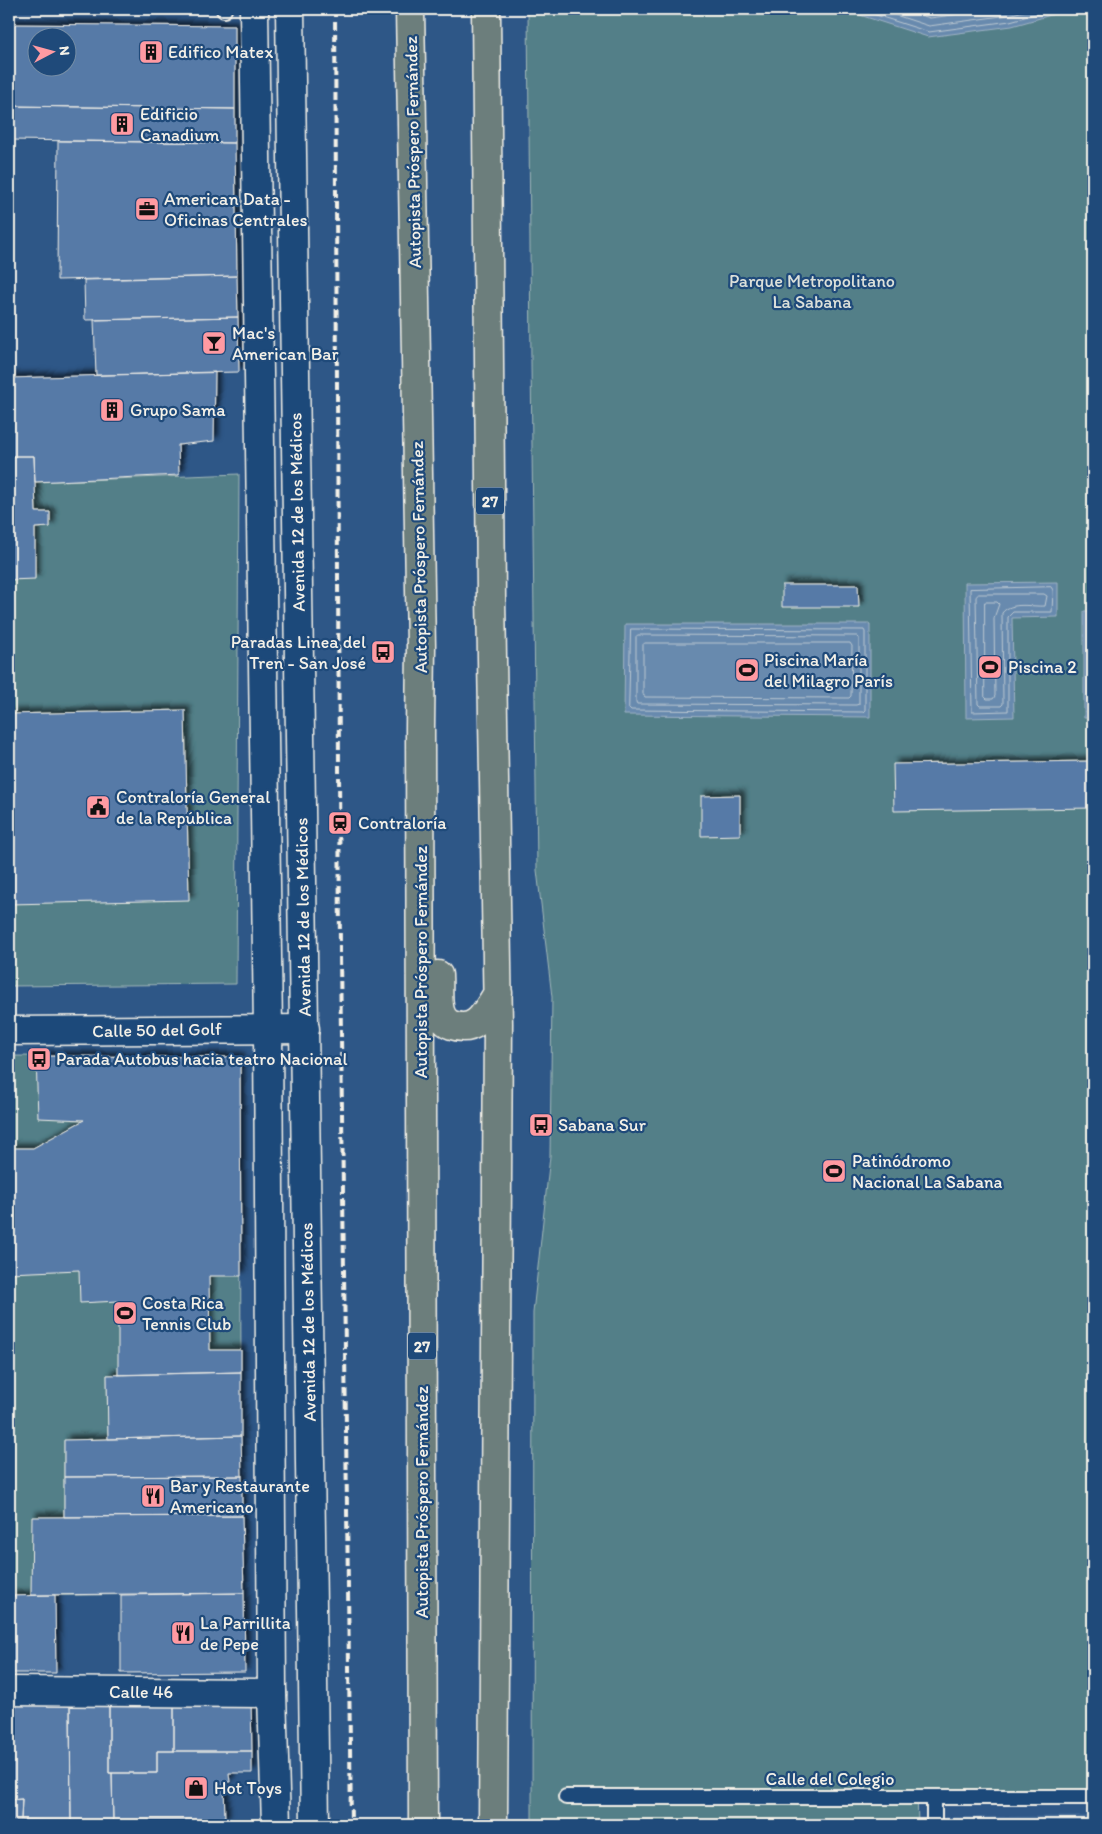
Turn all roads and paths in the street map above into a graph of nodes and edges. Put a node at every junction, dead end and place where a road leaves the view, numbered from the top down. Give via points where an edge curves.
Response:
1 (254, 9) edge
2 (290, 9) edge
3 (410, 9) edge
4 (486, 9) edge
5 (421, 866) junction
6 (498, 993) junction
7 (268, 1029) junction
8 (304, 1029) junction
9 (9, 1032) edge
10 (9, 1691) edge
11 (272, 1692) junction
12 (566, 1797) dead end
13 (1093, 1797) edge
14 (934, 1798) junction
15 (276, 1825) edge
16 (315, 1825) edge
17 (423, 1825) edge
18 (494, 1825) edge
19 (934, 1825) edge

1 - 7 main road, Avenida 12 de los Médicos
2 - 8 main road, Avenida 12 de los Médicos
3 - 5 highway, Autopista Próspero Fernández / 27 via 421,647
4 - 6 highway, 27
5 - 6 highway via 436,918 443,1018 449,1024 470,1027 480,1021
5 - 17 highway, Autopista Próspero Fernández / 27
6 - 18 highway, 27
7 - 8 main road, Calle 50 del Golf
7 - 9 main road, Calle 50 del Golf
7 - 11 main road, Avenida 12 de los Médicos via 262,1325
8 - 16 main road, Avenida 12 de los Médicos
10 - 11 main road, Calle 46
11 - 15 main road, Avenida 12 de los Médicos
12 - 14 lane, Calle del Colegio
13 - 14 lane, Calle del Colegio
14 - 19 lane

